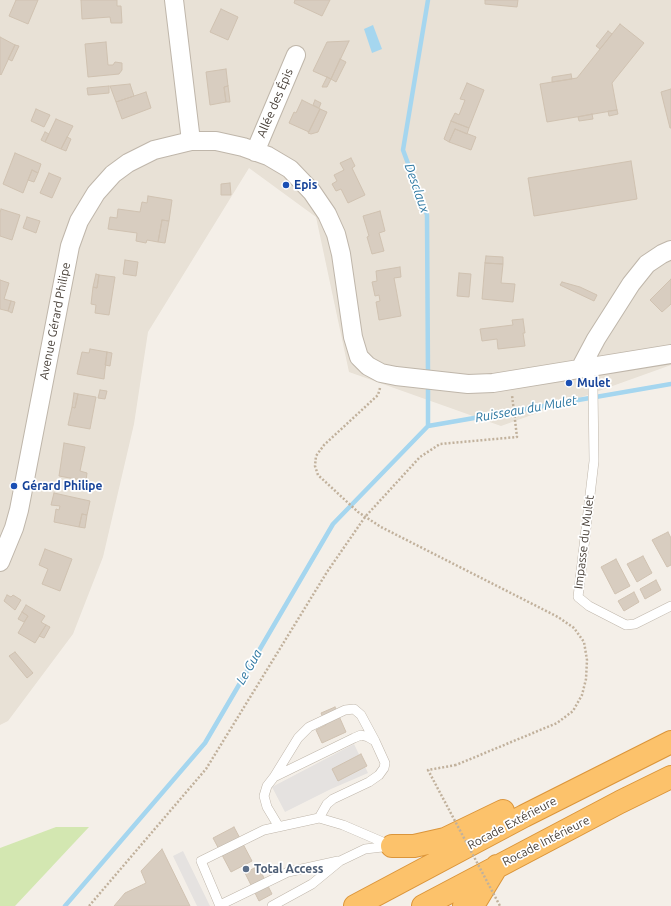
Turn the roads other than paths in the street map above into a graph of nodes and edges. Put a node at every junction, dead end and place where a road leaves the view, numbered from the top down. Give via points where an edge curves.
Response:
1 (174, 0) edge
2 (296, 55) dead end
3 (191, 141) junction
4 (255, 152) junction
5 (671, 250) edge
6 (671, 354) edge
7 (584, 368) junction
8 (0, 562) edge
9 (671, 606) edge
10 (375, 741) junction
11 (671, 742) edge
12 (671, 777) edge
13 (274, 778) junction
14 (524, 816) junction
15 (319, 818) junction
16 (279, 826) junction
17 (392, 846) junction
18 (340, 861) junction
19 (497, 866) junction
20 (220, 906) edge
21 (272, 906) edge
22 (355, 906) edge
23 (423, 906) edge
24 (464, 906) edge

1 - 3 street
2 - 4 street, Allée des Épis
3 - 4 street, Avenue Gérard Philipe via 216,141
3 - 8 street, Avenue Gérard Philipe via 154,150 128,163 113,174 96,193 79,221 70,246 19,510
4 - 7 street, Avenue Gérard Philipe via 268,156 290,169 312,192 327,214 341,254 353,337 359,357 368,366 380,373 468,384 493,383
5 - 7 street via 647,264 631,284 596,339
6 - 7 street, Avenue Gérard Philipe
7 - 9 lane, Impasse du Mulet via 593,390 594,461 578,597 589,606 626,625 635,624
10 - 13 lane via 361,735
10 - 13 lane via 361,714 354,709 345,710 309,727 298,738
10 - 15 lane via 385,762 379,775 333,799
11 - 14 highway, Rocade Extérieure
12 - 19 highway, Rocade Intérieure
13 - 16 lane via 267,786 264,796
14 - 17 highway via 502,811 445,839 414,846
14 - 22 highway, Rocade Extérieure
15 - 16 lane
15 - 17 lane via 343,825
16 - 20 lane via 264,830 201,861
17 - 18 lane via 365,849
18 - 20 lane via 288,872
18 - 21 lane via 312,884
19 - 23 highway, Rocade Intérieure
19 - 24 highway via 477,899

